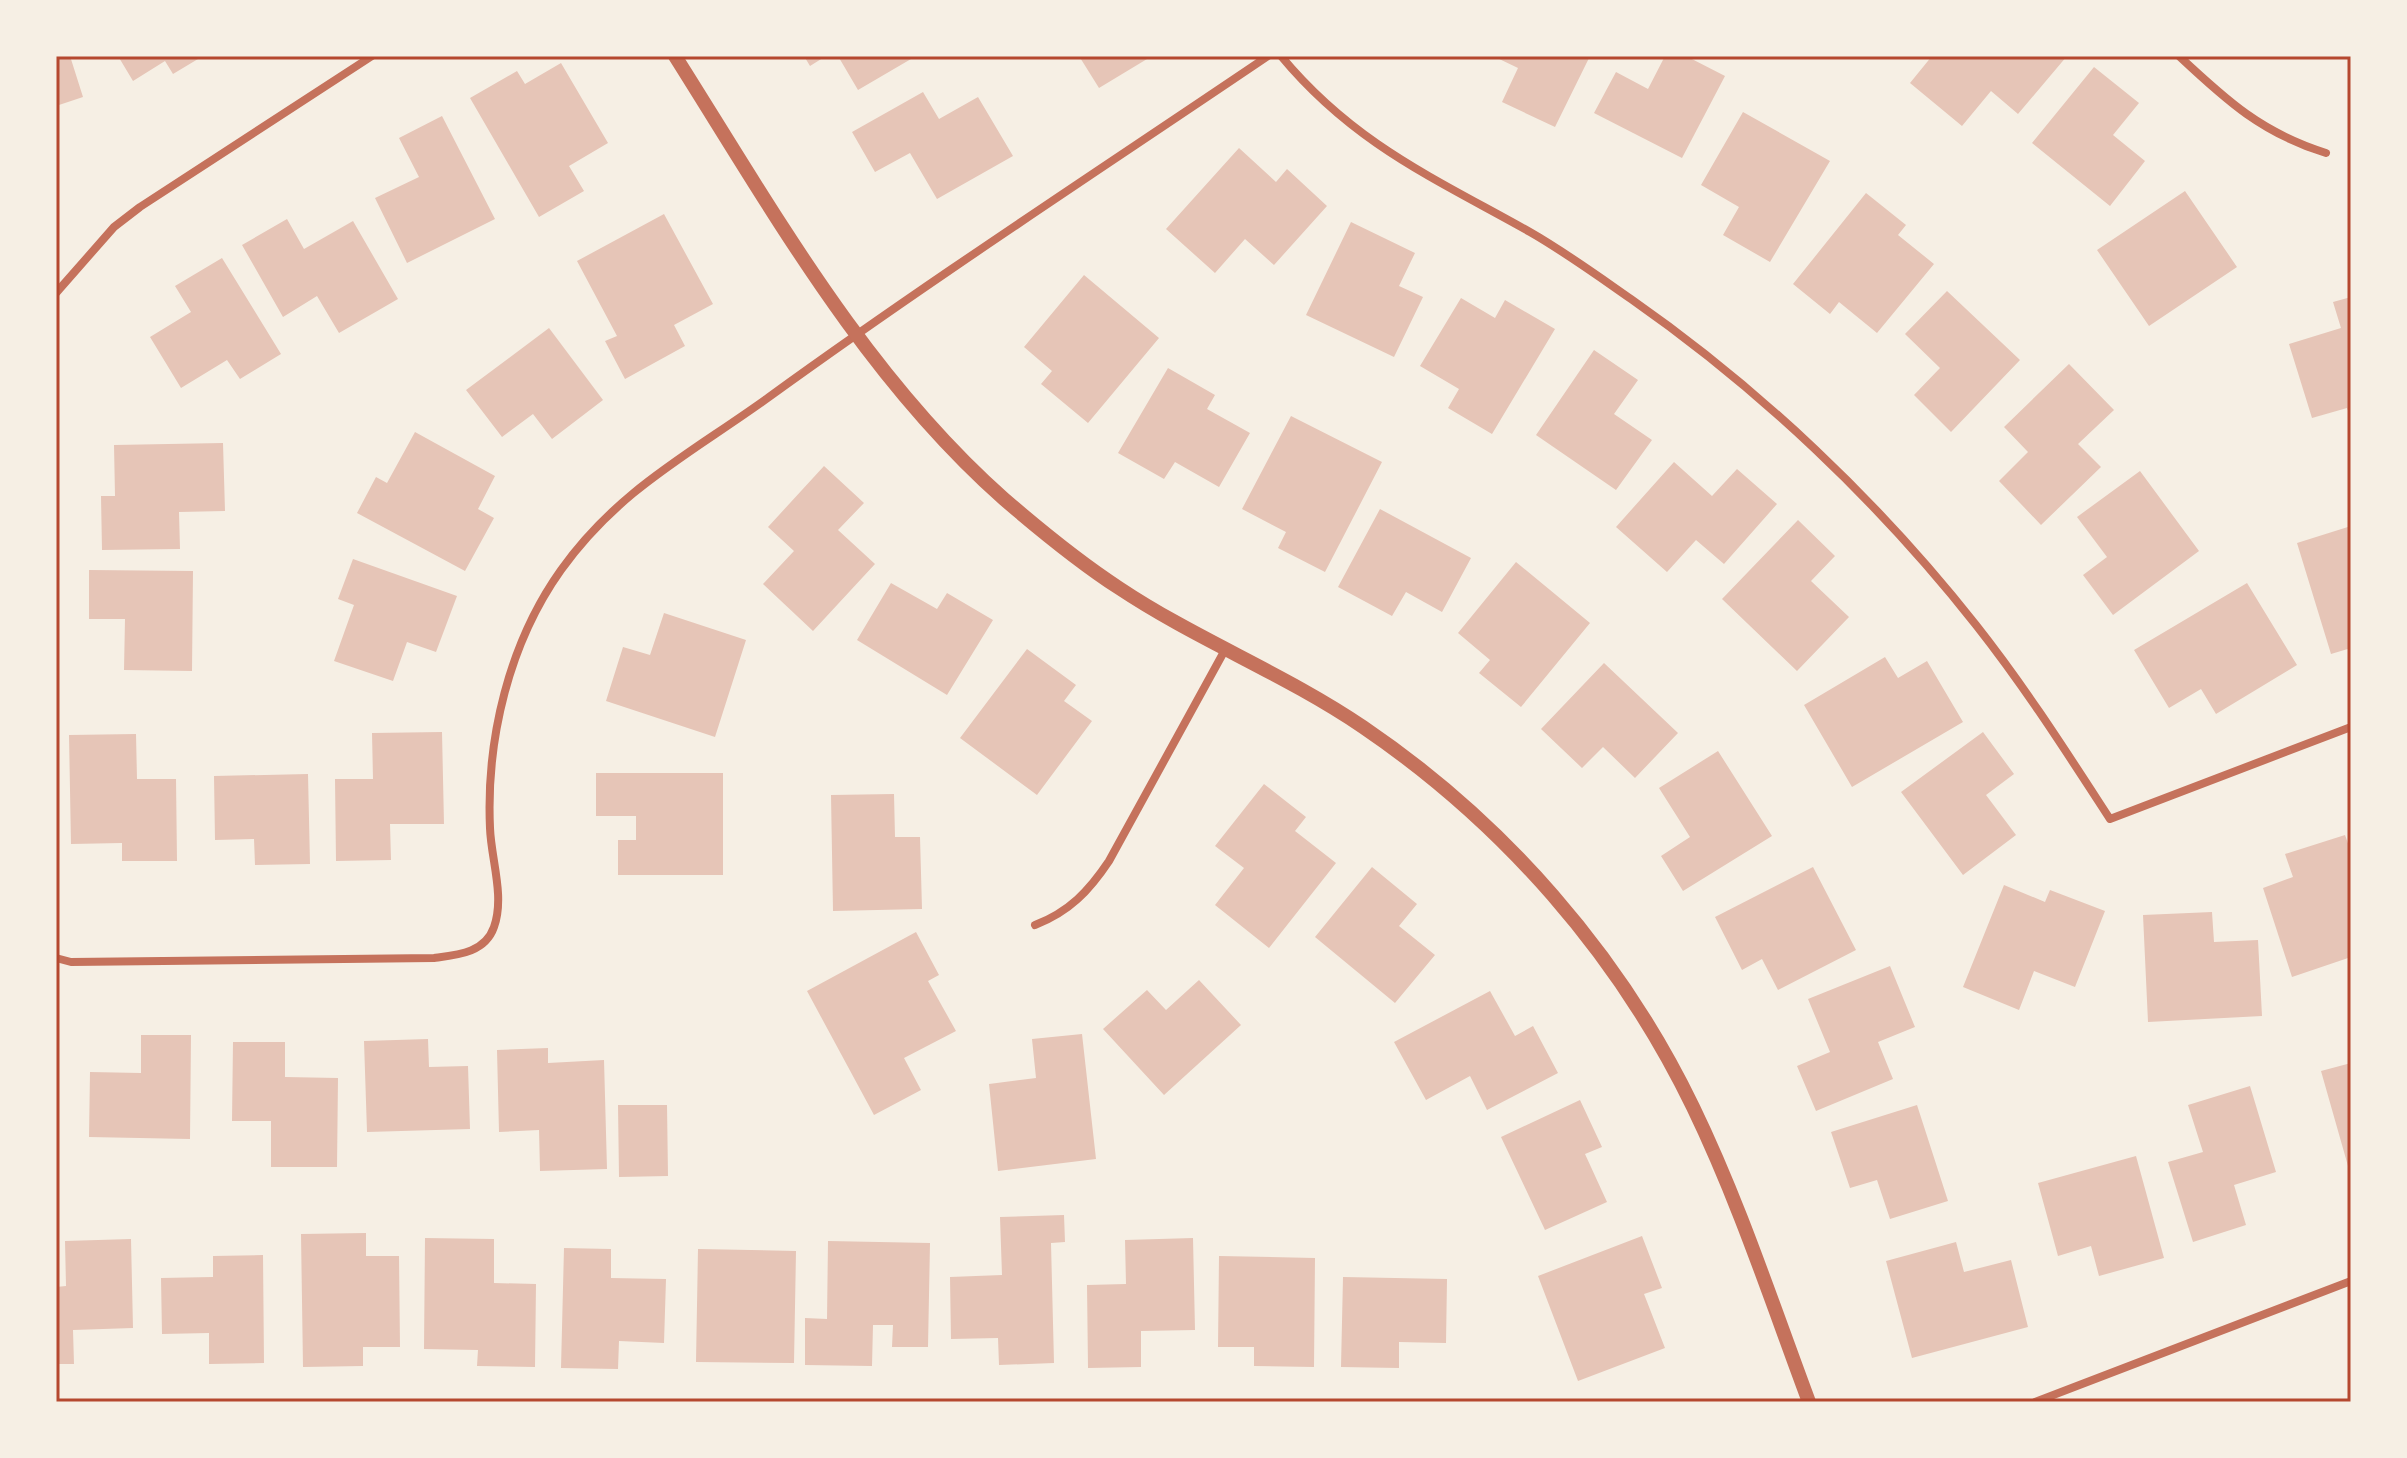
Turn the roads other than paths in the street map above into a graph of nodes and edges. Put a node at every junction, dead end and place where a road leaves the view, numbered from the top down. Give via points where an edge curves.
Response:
1 (372, 56) edge
2 (675, 56) edge
3 (1268, 56) edge
4 (1281, 56) edge
5 (2179, 56) edge
6 (2326, 153) dead end
7 (56, 293) edge
8 (857, 334) junction
9 (1226, 647) junction
10 (2351, 727) edge
11 (1035, 925) dead end
12 (56, 958) edge
13 (2351, 1281) edge
14 (1809, 1402) edge
15 (2035, 1402) edge

1 - 7 street via 140,207 114,227
2 - 8 street via 816,279
3 - 8 street
4 - 10 street via 1332,112 1374,143 1534,235 1633,300 1816,450 1976,625 2110,819
5 - 6 street via 2257,123
8 - 9 street via 938,433 1006,501 1120,589
8 - 12 street via 632,491 606,515 542,599 513,664 495,731 489,802 497,892 494,929 470,954 87,962
9 - 11 street via 1101,874 1070,907
9 - 14 street via 1330,705 1408,759 1528,867 1607,962 1666,1055 1712,1148
13 - 15 street

